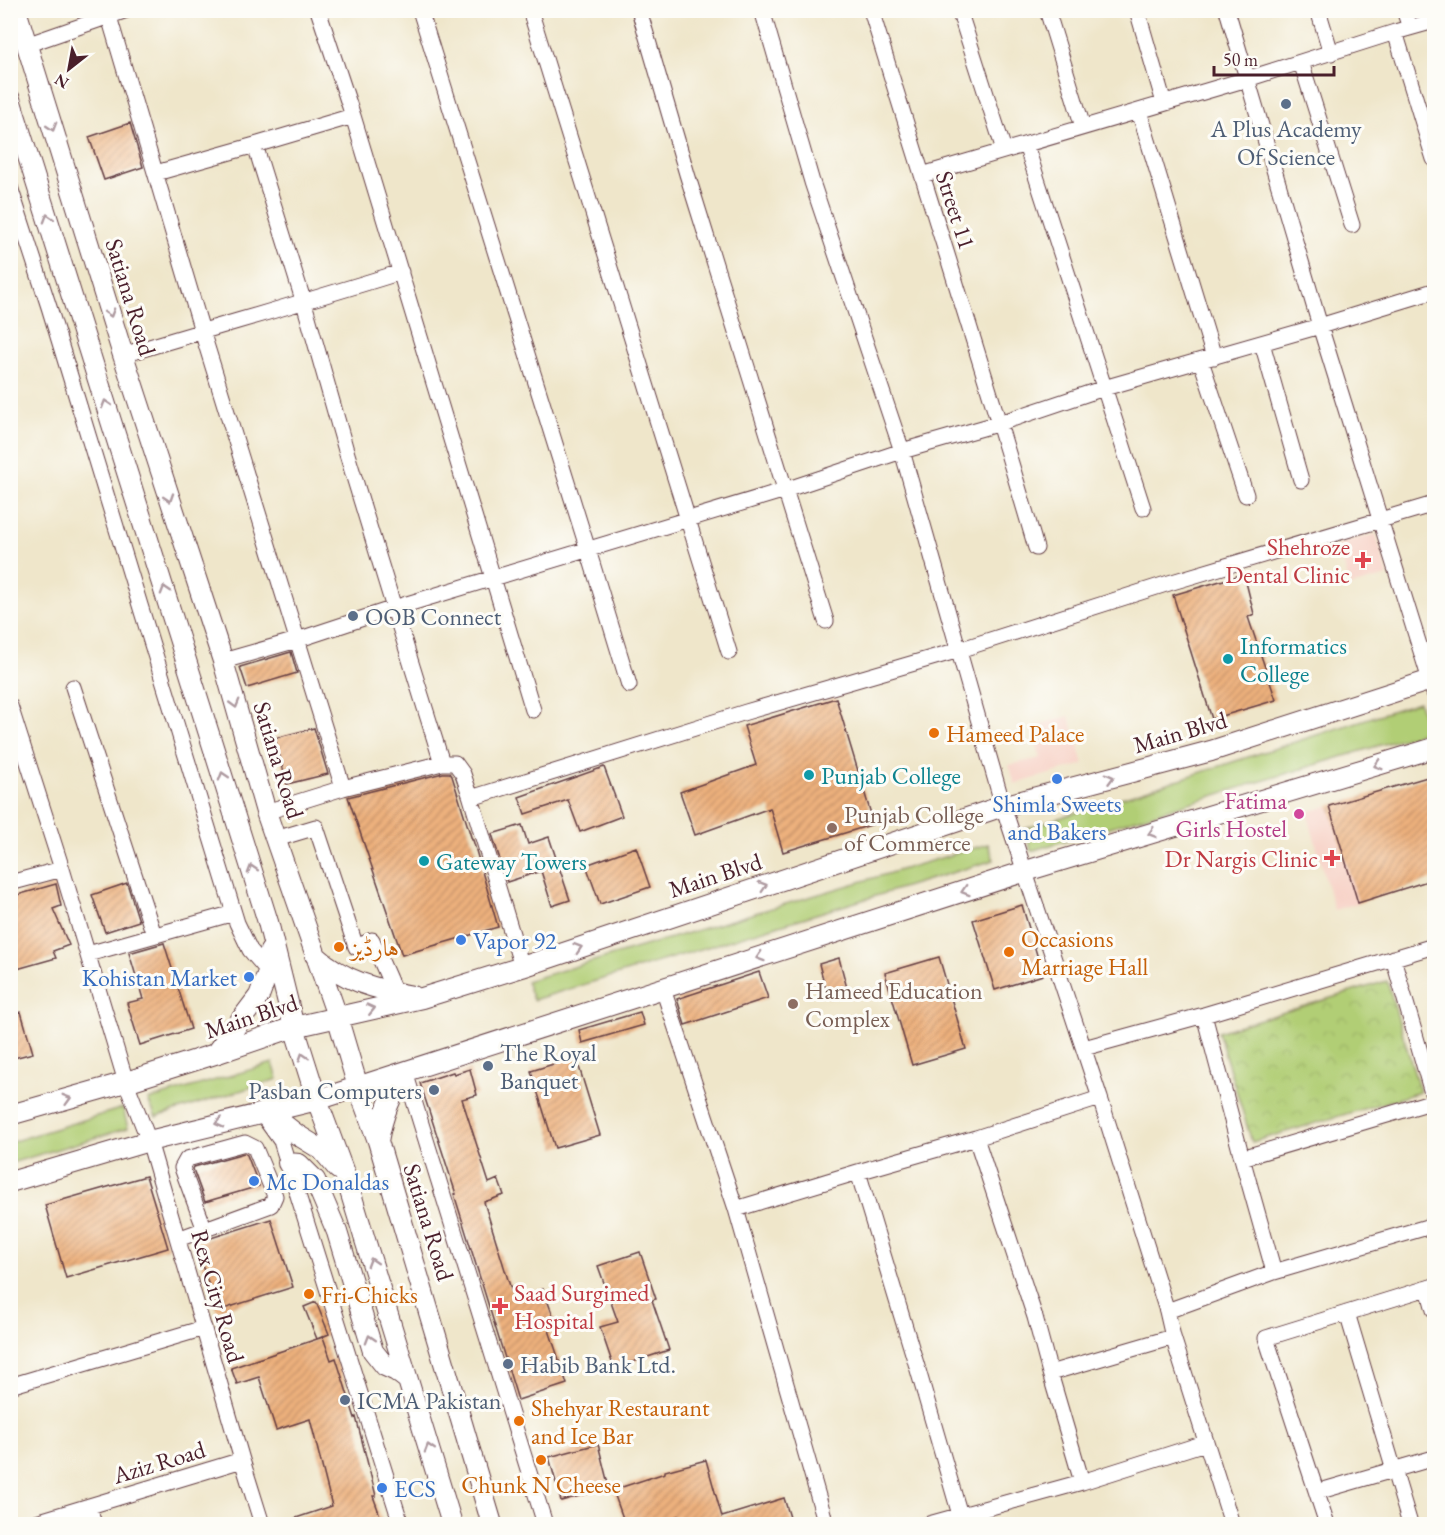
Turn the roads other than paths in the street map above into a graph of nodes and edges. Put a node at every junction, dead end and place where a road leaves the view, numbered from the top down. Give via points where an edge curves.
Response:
1 (16, 10) edge
2 (127, 10) edge
3 (318, 10) edge
4 (420, 10) edge
5 (530, 10) edge
6 (639, 10) edge
7 (762, 10) edge
8 (871, 10) edge
9 (959, 10) edge
10 (1047, 10) edge
11 (1137, 10) edge
12 (1227, 10) edge
13 (1318, 10) edge
14 (1404, 10) edge
15 (108, 13) edge
16 (1434, 21) edge
17 (1402, 30) junction
18 (26, 45) junction
19 (1331, 53) junction
20 (1301, 62) junction
21 (1247, 79) junction
22 (10, 99) edge
23 (1164, 103) junction
24 (1139, 111) junction
25 (353, 116) junction
26 (1083, 127) junction
27 (255, 145) junction
28 (1026, 145) junction
29 (1004, 150) junction
30 (1434, 159) edge
31 (156, 173) junction
32 (921, 175) junction
33 (10, 187) edge
34 (1352, 225) dead end
35 (401, 272) junction
36 (1434, 291) edge
37 (304, 303) junction
38 (1320, 326) junction
39 (202, 331) junction
40 (1262, 343) junction
41 (123, 355) junction
42 (1207, 358) junction
43 (1104, 388) junction
44 (1000, 423) junction
45 (902, 451) junction
46 (1301, 480) dead end
47 (784, 490) junction
48 (1246, 495) dead end
49 (1434, 504) edge
50 (1143, 508) dead end
51 (688, 519) junction
52 (1380, 519) junction
53 (1036, 548) dead end
54 (588, 549) junction
55 (493, 578) junction
56 (394, 608) junction
57 (826, 621) dead end
58 (297, 640) junction
59 (959, 650) junction
60 (729, 652) dead end
61 (223, 661) junction
62 (1433, 684) edge
63 (629, 685) dead end
64 (73, 687) dead end
65 (10, 706) edge
66 (533, 710) dead end
67 (1434, 748) edge
68 (442, 763) junction
69 (343, 788) junction
70 (471, 798) junction
71 (1004, 806) junction
72 (266, 812) junction
73 (276, 839) junction
74 (62, 868) junction
75 (1026, 871) junction
76 (10, 884) edge
77 (234, 912) junction
78 (268, 922) junction
79 (154, 935) junction
80 (1434, 946) edge
81 (87, 954) junction
82 (315, 955) junction
83 (1393, 958) junction
84 (522, 967) junction
85 (268, 971) junction
86 (663, 989) junction
87 (394, 993) junction
88 (422, 998) junction
89 (1204, 1015) junction
90 (337, 1016) junction
91 (294, 1027) junction
92 (1084, 1048) junction
93 (215, 1054) junction
94 (405, 1072) junction
95 (126, 1082) junction
96 (358, 1087) junction
97 (1100, 1098) junction
98 (317, 1100) junction
99 (1434, 1100) edge
100 (265, 1113) junction
101 (10, 1115) edge
102 (976, 1138) junction
103 (149, 1141) junction
104 (378, 1141) junction
105 (1242, 1158) junction
106 (288, 1163) junction
107 (858, 1172) junction
108 (347, 1181) junction
109 (10, 1182) edge
110 (736, 1209) junction
111 (1434, 1225) edge
112 (205, 1230) junction
113 (178, 1239) junction
114 (1274, 1272) junction
115 (1431, 1287) edge
116 (1434, 1310) edge
117 (1167, 1311) junction
118 (1347, 1313) junction
119 (204, 1328) junction
120 (1173, 1337) junction
121 (1050, 1373) junction
122 (408, 1380) junction
123 (10, 1386) edge
124 (1205, 1443) junction
125 (1434, 1458) edge
126 (242, 1460) junction
127 (1393, 1470) junction
128 (1082, 1482) junction
129 (1317, 1492) junction
130 (89, 1506) junction
131 (960, 1515) junction
132 (30, 1524) edge
133 (94, 1524) edge
134 (262, 1524) edge
135 (401, 1524) edge
136 (452, 1524) edge
137 (492, 1524) edge
138 (545, 1524) edge
139 (826, 1524) edge
140 (929, 1524) edge
141 (1232, 1524) edge
142 (1327, 1524) edge
143 (1410, 1524) edge

1 - 18 main road, Satiana Road
2 - 15 street
3 - 25 street
4 - 54 street
5 - 51 street
6 - 47 street
7 - 45 street via 812,182
8 - 32 street, Street 11
9 - 29 street
10 - 26 street
11 - 23 street
12 - 21 street
13 - 19 street
14 - 17 street
15 - 18 street
15 - 31 street
16 - 17 street
17 - 19 street
17 - 30 street
18 -> 41 main road, Satiana Road
19 - 20 street
20 - 21 street
20 - 34 street
21 - 23 street
21 - 38 street
78 -> 22 main road
23 - 24 street
24 - 26 street
24 - 42 street
25 - 27 street
25 - 35 street
26 - 28 street
27 - 31 street
27 - 37 street
28 - 29 street
28 - 43 street
29 - 32 street
31 - 39 street
32 - 44 street, Street 11
33 - 77 street
35 - 37 street
35 - 55 street
36 - 38 street
37 - 39 street
37 - 56 street
38 - 40 street
38 - 52 street
39 - 41 street
39 - 58 street
40 - 42 street
40 - 46 street
41 -> 61 main road, Satiana Road
42 - 43 street
42 - 48 street
43 - 44 street
43 - 50 street
44 - 45 street
44 - 53 street, Street 11
45 - 47 street
45 - 59 street
47 - 51 street
47 - 57 street
49 - 52 street
51 - 54 street
51 - 60 street
52 - 59 street
52 - 62 street
54 - 55 street
54 - 63 street
55 - 56 street
55 - 66 street
56 - 58 street
56 - 68 street
58 - 61 street
58 - 69 street
59 - 70 street
59 - 71 street
61 -> 72 main road, Satiana Road
71 -> 62 main road, Main Blvd via 1211,751
64 - 79 street
65 - 74 street, Rex City Road
67 -> 75 main road
68 - 69 street
68 - 70 street via 455,763
69 - 72 street
70 - 84 street
71 - 75 street
84 -> 71 main road, Main Blvd
72 - 73 main road, Satiana Road
73 - 82 main road, Satiana Road
73 - 87 street via 316,827 356,948 372,940
74 - 76 street
74 - 81 street, Rex City Road
75 -> 86 main road
75 - 92 street
77 - 79 street
77 - 85 street via 250,950
78 - 85 main road
78 - 91 main road
79 - 81 street
80 - 83 street
81 - 95 street, Rex City Road
82 - 87 main road via 348,978
82 - 90 main road, Satiana Road
83 - 89 street
83 - 99 street
84 - 88 main road, Main Blvd
85 - 93 main road via 259,996
86 - 94 main road
86 - 110 street
87 - 88 main road
90 -> 88 main road, Main Blvd
89 - 92 street
89 - 105 street
90 - 91 main road, Main Blvd
90 - 96 main road, Satiana Road
91 - 93 main road, Main Blvd
98 -> 91 main road
92 - 97 street
93 - 95 main road, Main Blvd
94 - 96 main road
94 - 104 main road via 390,1096
94 - 138 street
101 -> 95 main road, Main Blvd
95 - 103 street, Rex City Road
96 - 98 main road
96 - 104 main road, Satiana Road
97 - 102 street
97 - 117 street
98 - 100 main road
98 - 108 main road
99 - 105 street
100 -> 103 main road
100 - 106 street
100 - 108 main road via 322,1150
102 - 107 street
102 - 121 street
103 - 109 main road
103 - 113 street, Rex City Road
104 - 137 main road, Satiana Road
105 - 114 street
122 -> 106 main road via 385,1366 373,1351 337,1232 315,1180 299,1164
106 - 135 street
107 - 110 street
107 - 131 street
122 -> 108 main road
110 - 139 street
111 - 114 street
112 - 112 street via 271,1205 275,1196 255,1148 245,1143 187,1160 182,1168
112 - 113 street
113 - 119 street, Rex City Road
114 - 117 street
115 - 116 street
115 - 118 street
117 - 120 street
118 - 127 street
118 - 129 street via 1266,1338
119 - 123 street
119 - 126 street, Rex City Road
120 - 121 street
120 - 124 street
121 - 128 street
136 -> 122 main road
124 - 128 street
124 - 141 street
125 - 127 street
126 - 130 street, Aziz Road
126 - 134 street, Rex City Road
127 - 129 street
127 - 143 street
128 - 131 street
129 - 142 street
130 - 132 street, Aziz Road
130 - 133 street, Aziz Road
131 - 140 street

